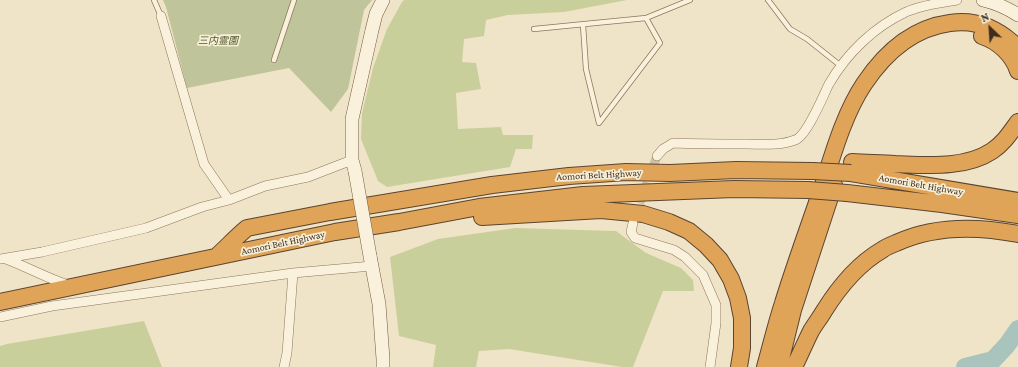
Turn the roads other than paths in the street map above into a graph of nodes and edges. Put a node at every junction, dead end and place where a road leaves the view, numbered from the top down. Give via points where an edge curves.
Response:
1 (154, 0) edge
2 (294, 0) edge
3 (690, 0) edge
4 (768, 0) edge
5 (957, 0) edge
6 (983, 0) edge
7 (380, 1) edge
8 (924, 3) edge
9 (1018, 15) edge
10 (162, 16) joint
11 (646, 18) junction
12 (582, 25) junction
13 (534, 29) dead end
14 (1018, 48) edge
15 (274, 60) dead end
16 (841, 66) junction
17 (1018, 71) edge
18 (1018, 122) edge
19 (657, 156) tunnel mouth
20 (354, 165) junction
21 (851, 168) junction
22 (229, 200) junction
23 (1018, 201) edge
24 (1018, 215) edge
25 (399, 222) junction
26 (633, 223) tunnel mouth
27 (1018, 234) edge
28 (217, 256) junction
29 (3, 259) edge
30 (371, 261) junction
31 (293, 273) junction
32 (73, 287) junction
33 (42, 294) junction
34 (0, 302) edge
35 (24, 312) junction
36 (0, 317) edge
37 (284, 367) edge
38 (383, 367) edge
39 (710, 367) edge
40 (739, 367) edge
41 (765, 367) edge
42 (779, 367) edge
43 (794, 367) edge

1 - 10 lane
2 - 15 lane
3 - 11 lane
4 - 16 lane via 790,29 807,38
5 - 8 street
6 - 9 street via 1008,8
7 - 20 street via 352,119
8 - 16 street via 868,36
10 - 22 street via 204,164
11 - 12 lane
11 - 12 lane via 660,43 599,123 586,69
12 - 13 lane
14 - 41 highway via 997,31 981,25 961,22 941,24 905,40 878,65 850,109 835,148 782,304
16 - 19 street via 804,131 796,140 776,144 673,144 663,148
17 - 42 highway via 1006,51 989,38 969,33 949,33 926,39 906,51 877,80 861,111 845,152 794,310
18 - 21 highway via 1007,138 991,152 973,160 949,165
20 - 22 street via 266,186
20 - 30 street, bridge
21 - 23 highway, Aomori Belt Highway
21 - 28 highway, Aomori Belt Highway via 779,162 736,170 626,172 492,185 247,228
22 - 29 street via 146,228
24 - 25 highway, Aomori Belt Highway, bridge via 808,190 734,189 583,195 479,207
25 - 28 highway, Aomori Belt Highway
25 - 40 highway via 601,210 644,214 669,222 688,231 706,245 720,260 731,279 742,318
26 - 39 street via 631,232 635,238 674,250 703,275 716,305
27 - 43 highway via 978,228 954,228 907,238 882,250 864,263 830,302 812,330
28 - 32 highway, Aomori Belt Highway
29 - 32 street
30 - 31 street
30 - 38 street via 379,304
31 - 35 street
31 - 37 street
32 - 33 highway, Aomori Belt Highway
33 - 34 highway, Aomori Belt Highway
33 - 35 street
35 - 36 street

